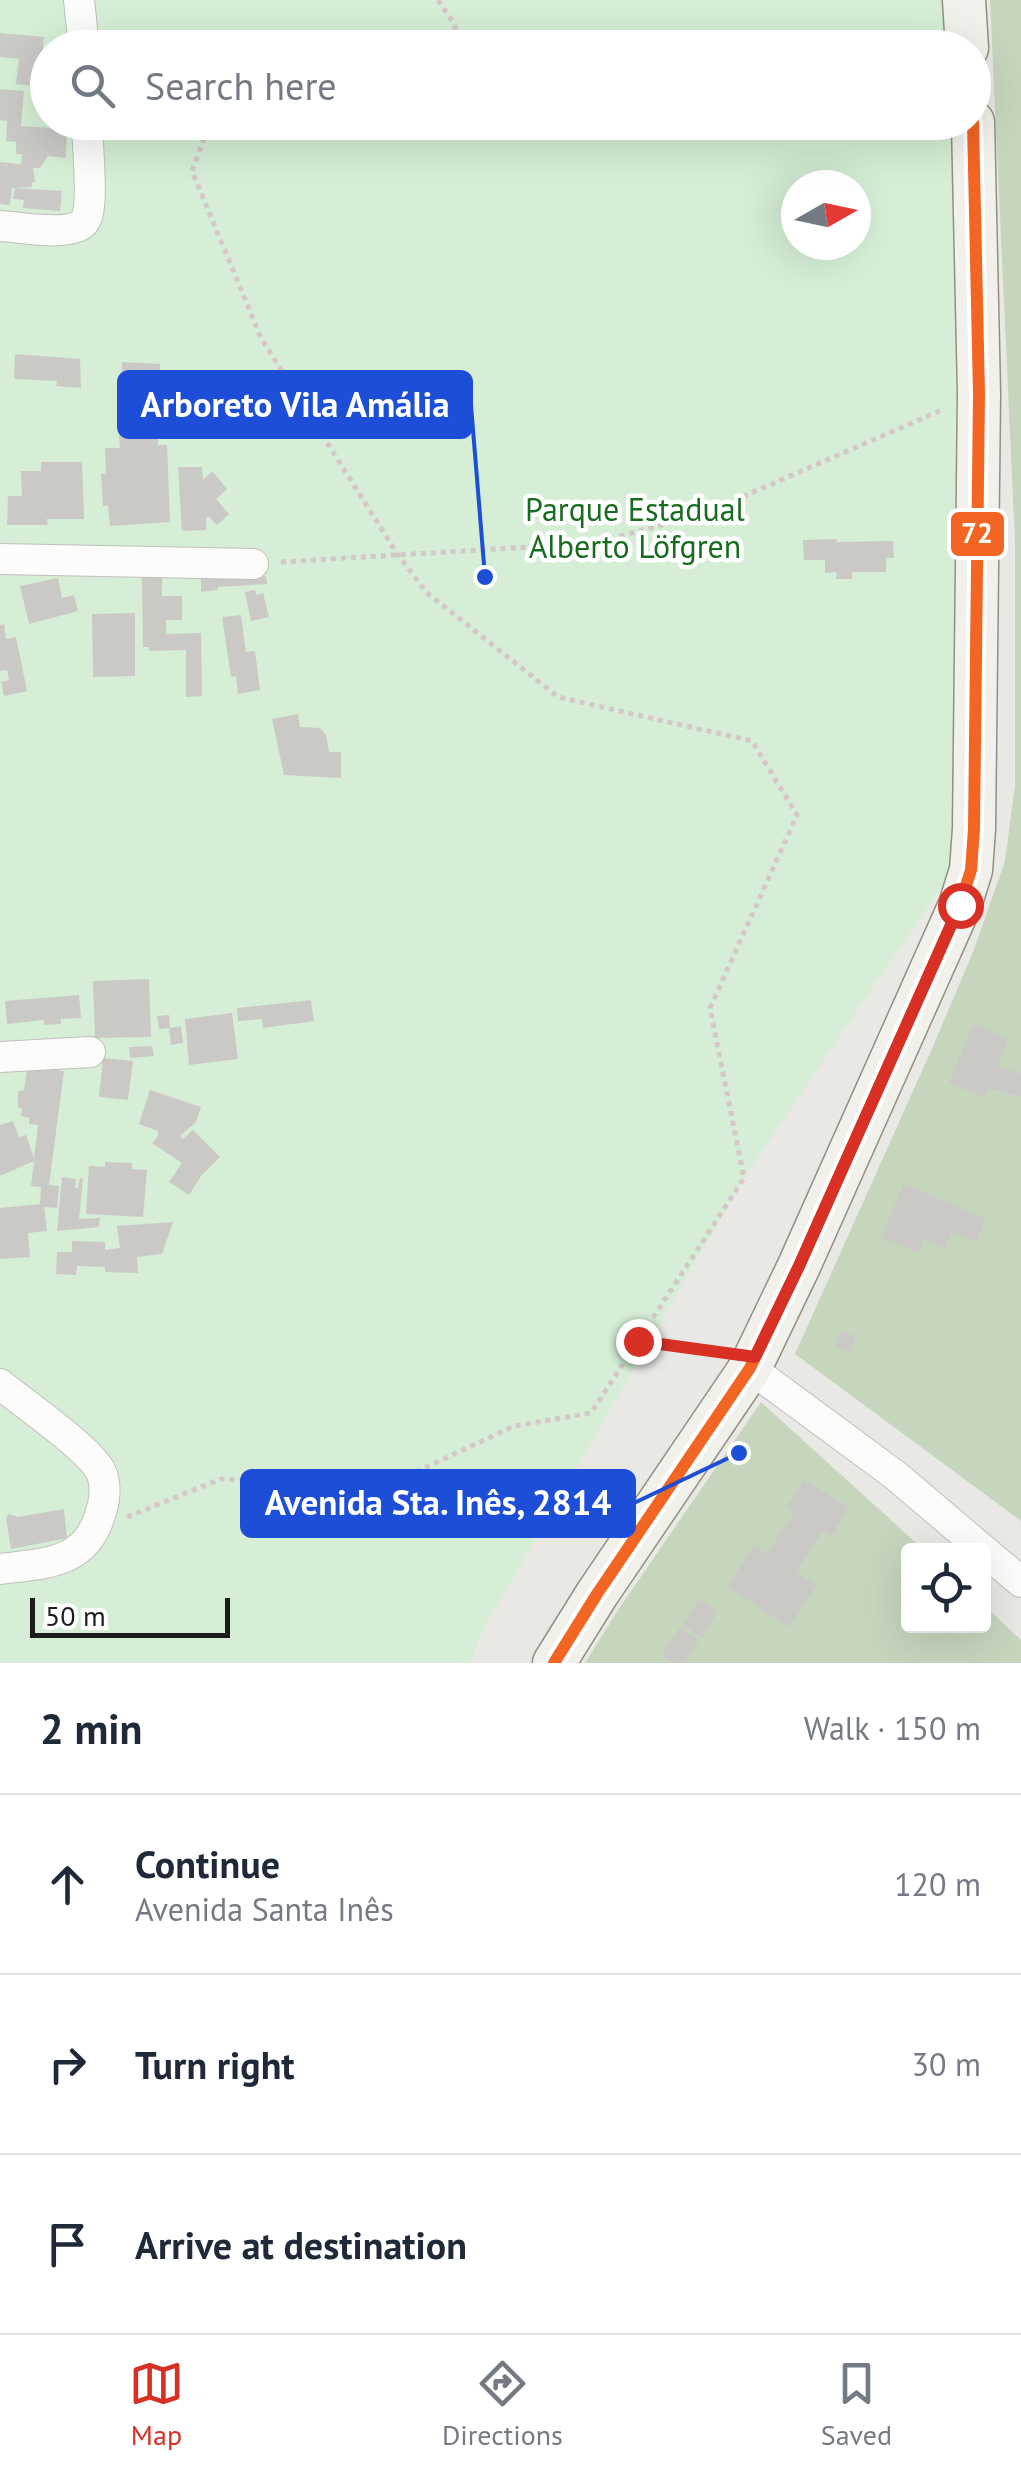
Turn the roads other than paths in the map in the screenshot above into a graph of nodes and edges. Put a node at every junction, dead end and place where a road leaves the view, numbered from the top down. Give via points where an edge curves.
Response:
1 (79, 0) edge
2 (964, 0) edge
3 (82, 30) edge
4 (966, 30) edge
5 (87, 140) edge
6 (973, 140) edge
7 (0, 226) edge
8 (0, 558) edge
9 (253, 564) road end
10 (90, 1052) dead end
11 (0, 1058) edge
12 (753, 1362) junction
13 (0, 1384) edge
14 (0, 1570) edge
15 (1021, 1582) edge
16 (554, 1663) edge

1 - 3 street
2 - 4 main road
5 - 7 street via 85,222 63,230
6 - 12 main road via 979,394 971,870
8 - 9 street
10 - 11 street
12 - 15 street
12 - 16 main road
13 - 14 street via 88,1455 104,1485 96,1530 84,1547 48,1563

